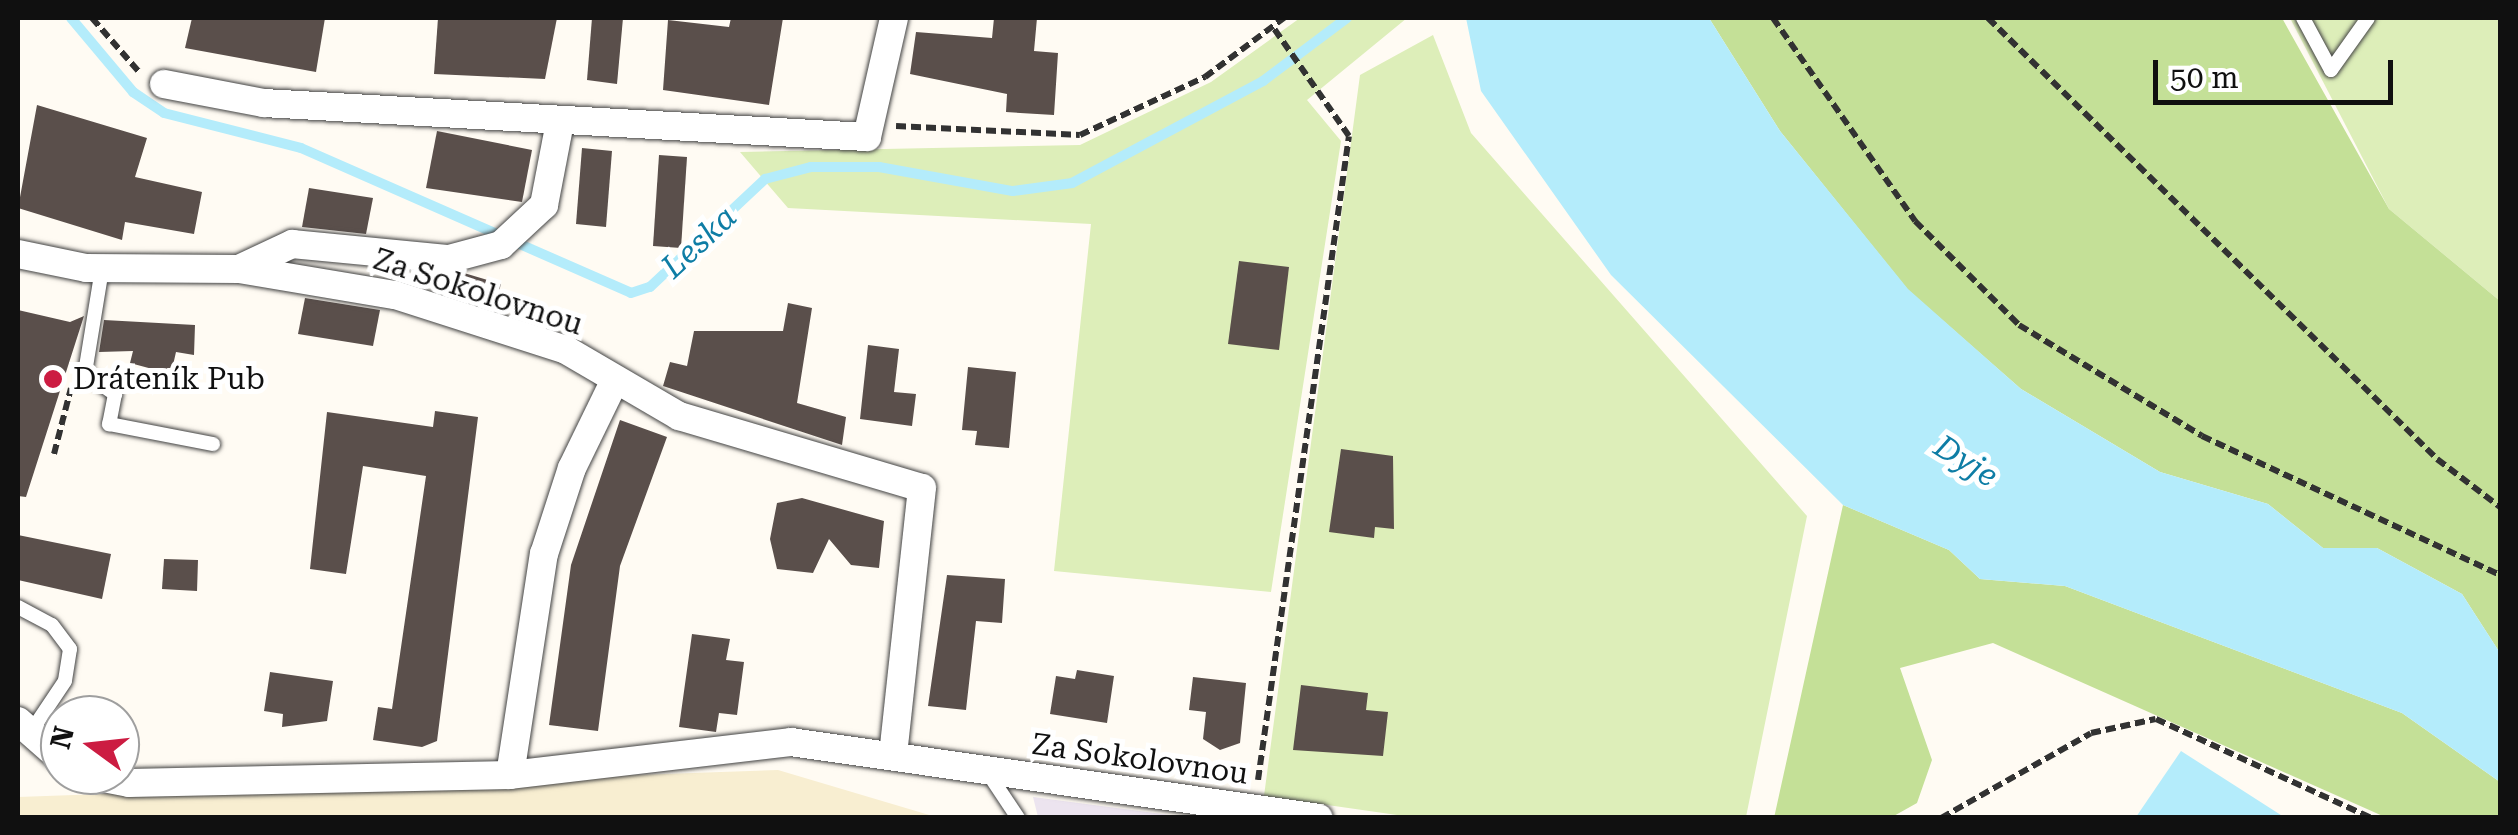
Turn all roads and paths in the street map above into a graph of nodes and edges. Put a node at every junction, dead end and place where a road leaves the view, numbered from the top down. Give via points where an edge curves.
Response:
1 (92, 18) edge
2 (894, 18) edge
3 (1284, 18) edge
4 (1773, 18) edge
5 (1988, 18) edge
6 (2303, 18) edge
7 (2368, 18) edge
8 (1272, 27) junction
9 (164, 84) joint
10 (560, 122) junction
11 (870, 124) junction
12 (18, 254) edge
13 (102, 269) junction
14 (239, 269) junction
15 (85, 373) junction
16 (615, 380) junction
17 (212, 444) dead end
18 (54, 454) dead end
19 (2500, 507) edge
20 (2500, 574) edge
21 (18, 607) edge
22 (24, 727) edge
23 (893, 755) junction
24 (988, 773) junction
25 (510, 775) junction
26 (140, 782) edge
27 (1254, 807) junction
28 (1018, 818) edge
29 (1319, 818) edge
30 (1941, 818) edge
31 (2371, 818) edge

1 - 9 path via 130,66
2 - 11 street
3 - 8 path
4 - 20 path via 1915,221 2019,325 2202,436
5 - 19 path via 2437,459
6 - 7 lane via 2331,70
8 - 11 path via 1205,77 1080,135
8 - 27 path via 1348,136
9 - 10 street via 264,104
10 - 11 street via 867,137
10 - 14 street via 548,196 511,238 449,259 292,244
12 - 13 street, Za Sokolovnou
13 - 14 street, Za Sokolovnou
13 - 15 lane
14 - 16 street, Za Sokolovnou via 395,295 557,346
15 - 17 lane via 115,394 109,424
15 - 18 path via 72,384
16 - 23 street, Za Sokolovnou via 679,416 922,488
16 - 25 street via 544,554
21 - 22 lane via 52,624 70,649 66,681
23 - 24 street, Za Sokolovnou
23 - 25 street, Za Sokolovnou via 791,742
24 - 27 street, Za Sokolovnou
24 - 28 lane
25 - 26 street, Za Sokolovnou
27 - 29 street, Za Sokolovnou
30 - 31 path via 2091,732 2156,719

